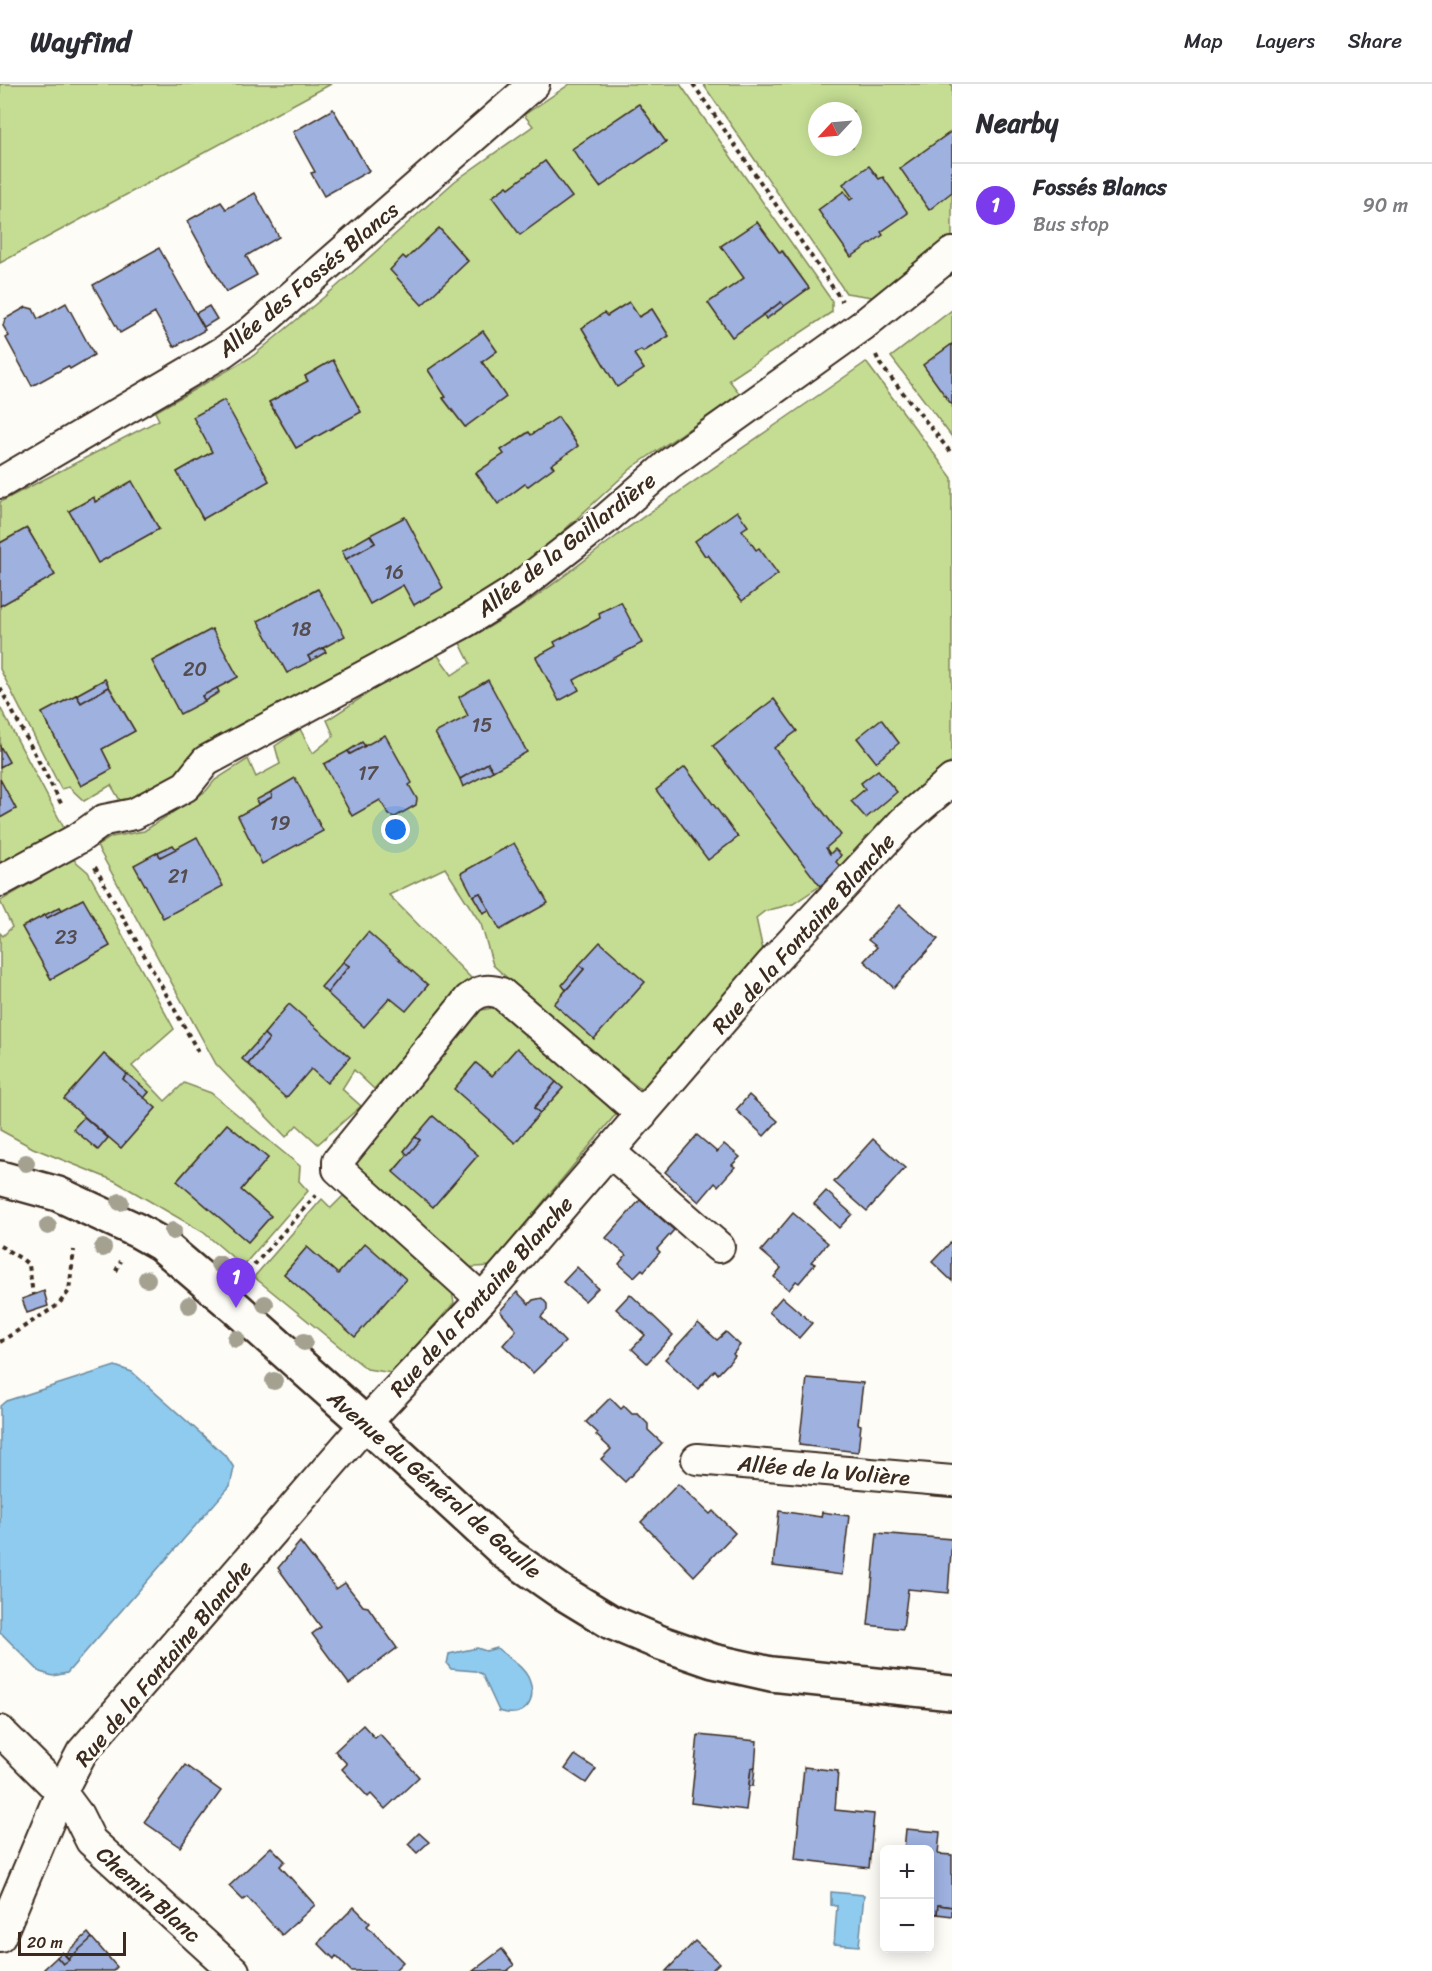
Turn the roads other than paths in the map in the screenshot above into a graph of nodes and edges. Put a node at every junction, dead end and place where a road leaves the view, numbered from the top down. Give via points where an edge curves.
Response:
1 (534, 84) edge
2 (952, 253) edge
3 (0, 483) edge
4 (952, 780) edge
5 (0, 881) edge
6 (642, 1114) junction
7 (610, 1152) junction
8 (0, 1178) edge
9 (719, 1247) dead end
10 (482, 1299) junction
11 (366, 1424) junction
12 (697, 1459) dead end
13 (952, 1481) edge
14 (952, 1692) edge
15 (0, 1731) edge
16 (61, 1792) junction
17 (0, 1937) edge
18 (234, 1971) edge

1 - 3 street, Allée des Fossés Blancs via 251,332 224,352
2 - 5 street, Allée de la Gaillardière via 862,326 669,464 510,594 206,761 186,786 134,814 104,820
4 - 6 street, Rue de la Fontaine Blanche via 903,822 770,965
6 - 7 street, Rue de la Fontaine Blanche
6 - 10 street via 501,993 479,991 469,999 338,1161 338,1169
7 - 9 street
7 - 10 street, Rue de la Fontaine Blanche
8 - 11 street, Avenue du Général de Gaulle via 58,1194 161,1244
10 - 11 street, Rue de la Fontaine Blanche
11 - 14 street, Avenue du Général de Gaulle via 507,1554 611,1622 713,1661 771,1674
11 - 16 street, Rue de la Fontaine Blanche via 82,1752
12 - 13 street, Allée de la Volière
15 - 16 street, Chemin Blanc
16 - 17 street, Rue de la Fontaine Blanche
16 - 18 street, Chemin Blanc via 91,1841

